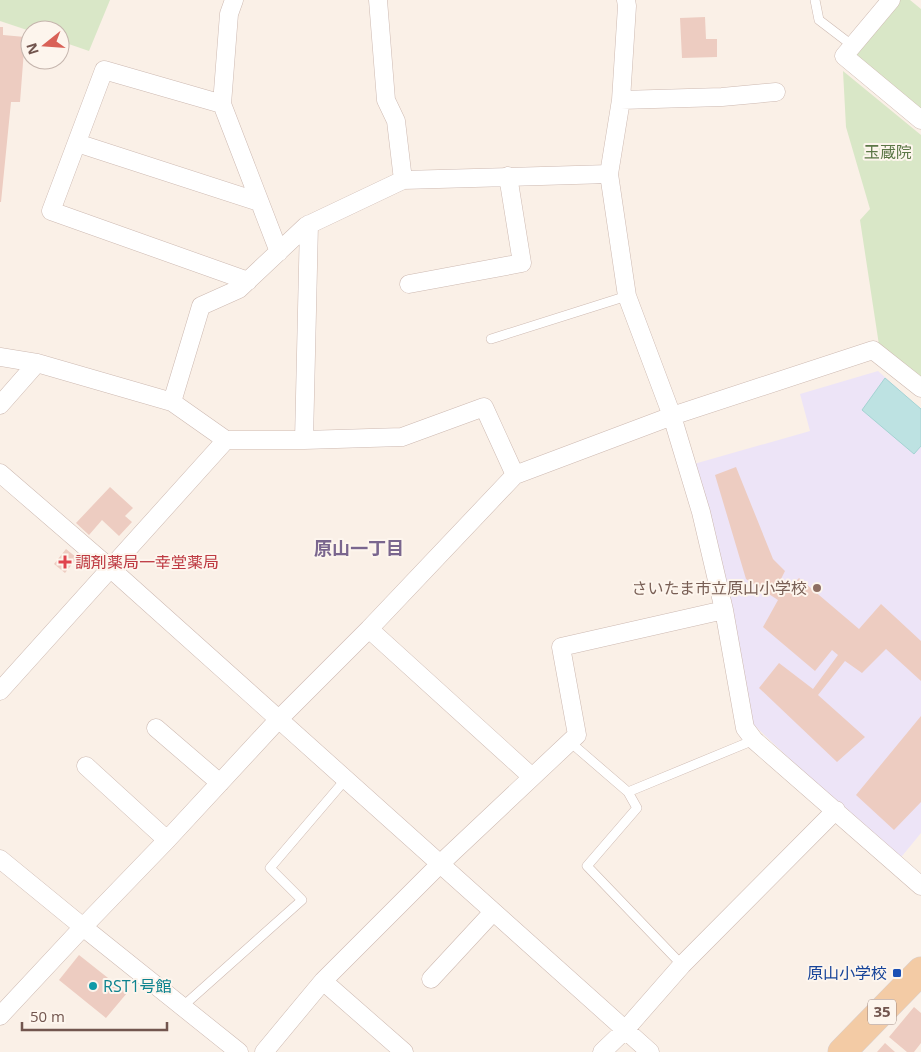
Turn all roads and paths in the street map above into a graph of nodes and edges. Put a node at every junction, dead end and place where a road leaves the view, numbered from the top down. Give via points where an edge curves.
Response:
1 (234, 0) edge
2 (378, 0) edge
3 (626, 0) edge
4 (815, 0) edge
5 (891, 0) edge
6 (853, 46) junction
7 (776, 92) dead end
8 (621, 100) junction
9 (222, 104) junction
10 (921, 120) edge
11 (77, 142) junction
12 (609, 174) junction
13 (508, 176) junction
14 (404, 180) junction
15 (259, 202) junction
16 (309, 224) junction
17 (279, 252) junction
18 (248, 281) junction
19 (409, 284) dead end
20 (627, 296) junction
21 (491, 339) dead end
22 (0, 357) edge
23 (37, 363) junction
24 (921, 388) edge
25 (172, 402) junction
26 (0, 405) edge
27 (672, 416) junction
28 (226, 440) junction
29 (304, 440) junction
30 (0, 474) edge
31 (515, 475) junction
32 (110, 568) junction
33 (724, 610) junction
34 (369, 629) junction
35 (0, 690) edge
36 (278, 720) junction
37 (156, 728) dead end
38 (754, 740) junction
39 (570, 742) junction
40 (86, 766) dead end
41 (532, 777) junction
42 (345, 780) junction
43 (220, 783) junction
44 (628, 792) junction
45 (836, 810) junction
46 (167, 840) junction
47 (0, 859) edge
48 (440, 864) junction
49 (921, 886) edge
50 (493, 912) junction
51 (83, 927) junction
52 (682, 965) junction
53 (921, 971) edge
54 (431, 979) dead end
55 (324, 981) junction
56 (182, 1007) junction
57 (0, 1016) edge
58 (625, 1030) junction
59 (239, 1052) edge
60 (264, 1052) edge
61 (404, 1052) edge
62 (602, 1052) edge
63 (650, 1052) edge
64 (842, 1052) edge

1 - 9 street via 229,14
2 - 14 street via 386,100 396,121
3 - 8 street
4 - 6 lane via 819,20
5 - 6 street
6 - 10 street via 844,56
7 - 8 street
8 - 12 street
9 - 11 street via 104,70
9 - 15 street
11 - 15 street
11 - 18 street via 51,211
12 - 13 street
12 - 20 street
13 - 14 street
13 - 19 street via 522,263
14 - 16 street
15 - 17 street
16 - 17 street
16 - 29 street
17 - 18 street
18 - 25 street via 239,289 201,306
20 - 21 lane
20 - 27 street
22 - 23 street
23 - 25 street
23 - 26 street
24 - 27 street via 873,350
25 - 28 street
27 - 31 street
27 - 33 street via 701,512
28 - 29 street
28 - 32 street
29 - 31 street via 402,436 484,407
30 - 32 street
31 - 34 street
32 - 35 street
32 - 36 street
33 - 38 street via 745,728
33 - 39 street via 562,647 577,735
34 - 36 street
34 - 41 street
36 - 42 street
36 - 43 street
37 - 43 street
38 - 44 lane
38 - 45 street
39 - 41 street
39 - 44 lane
40 - 46 street
41 - 48 street
42 - 48 street
42 - 56 lane via 270,868 302,900
43 - 46 street
44 - 52 lane via 637,808 587,866
45 - 49 street
45 - 52 street
46 - 51 street
47 - 51 street
48 - 50 street
48 - 55 street
50 - 54 street
50 - 58 street
51 - 56 street
51 - 57 street
52 - 58 street
53 - 64 main road, 35
55 - 60 street
55 - 61 street
56 - 59 street
58 - 62 street
58 - 63 street

